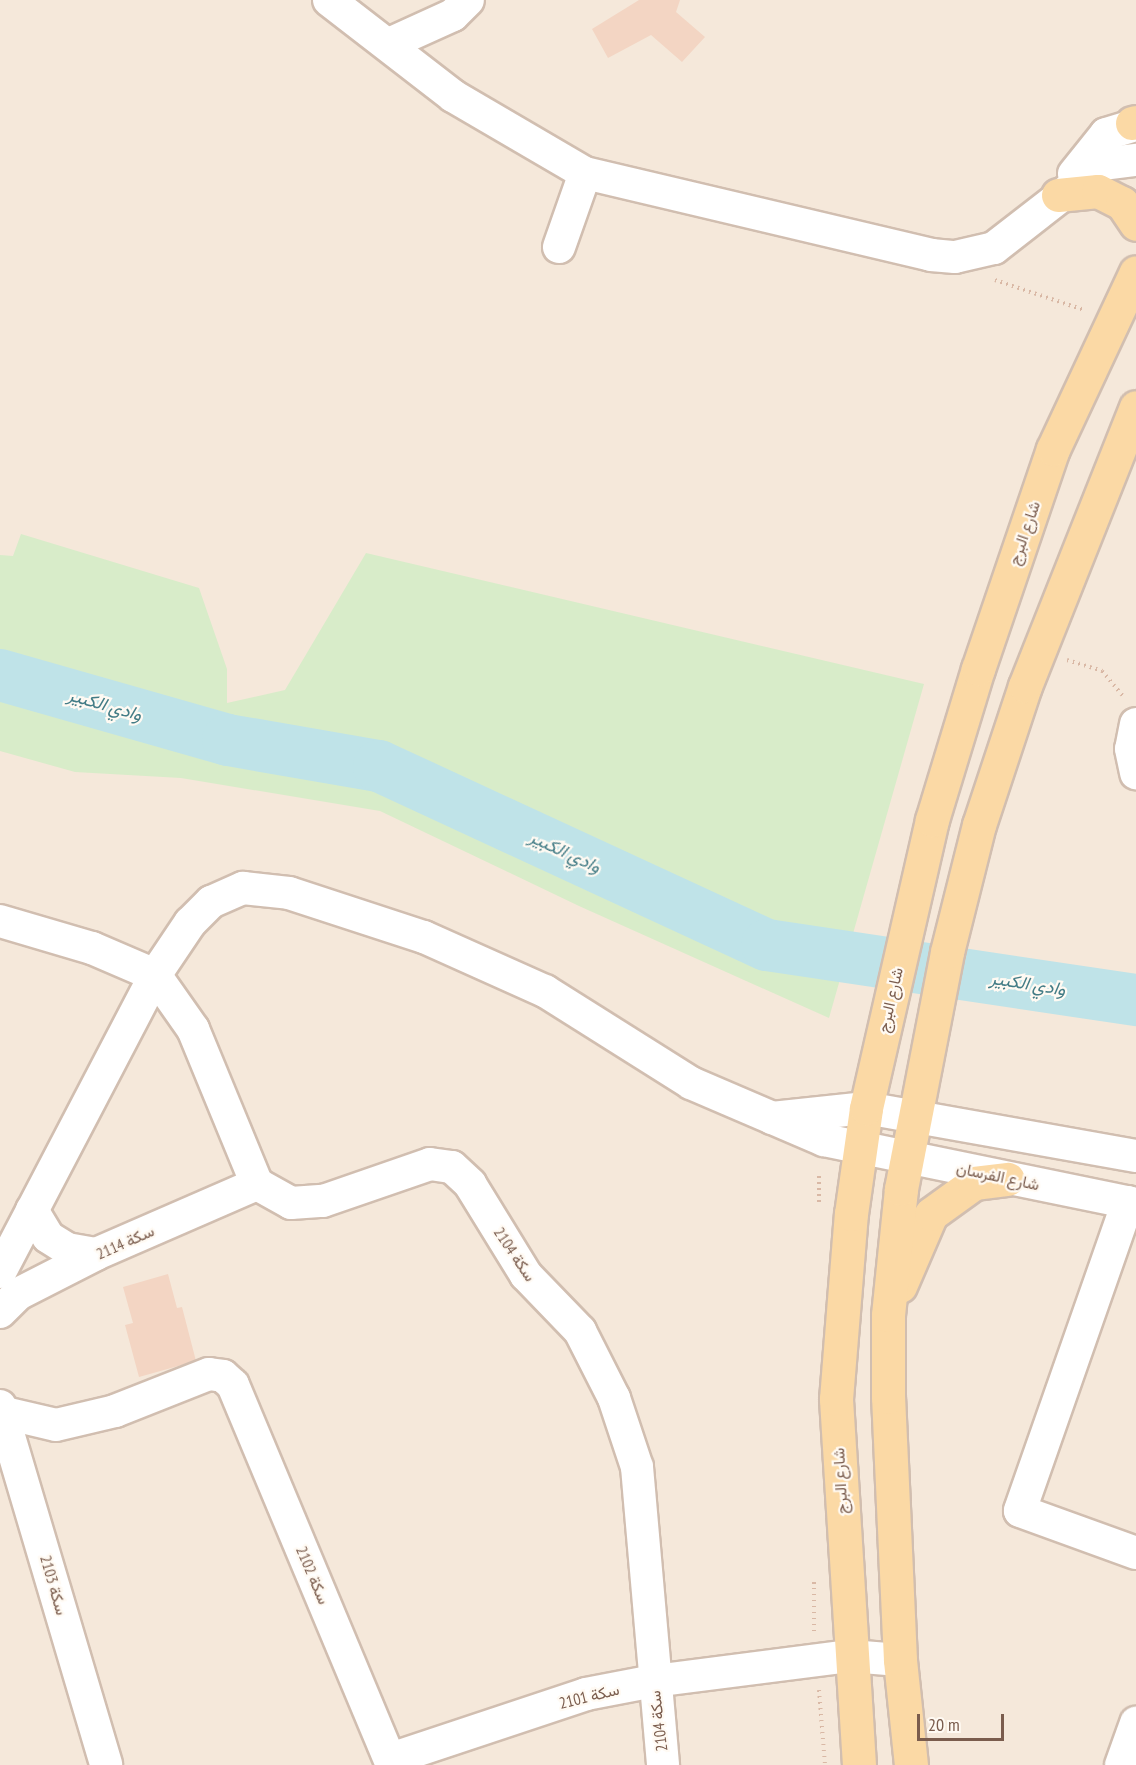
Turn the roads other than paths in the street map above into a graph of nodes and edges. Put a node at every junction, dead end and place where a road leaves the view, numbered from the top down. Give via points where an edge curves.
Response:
1 (329, 0) edge
2 (468, 0) edge
3 (359, 11) edge
4 (389, 44) junction
5 (1135, 124) edge
6 (1136, 159) edge
7 (585, 173) junction
8 (1058, 195) junction
9 (1136, 224) edge
10 (559, 247) dead end
11 (1136, 272) edge
12 (1136, 407) edge
13 (1128, 433) edge
14 (1133, 714) edge
15 (1136, 773) edge
16 (0, 921) edge
17 (155, 975) junction
18 (866, 1108) junction
19 (916, 1114) junction
20 (771, 1118) junction
21 (859, 1147) junction
22 (1136, 1156) edge
23 (908, 1158) junction
24 (1008, 1179) junction
25 (257, 1184) junction
26 (1132, 1203) edge
27 (32, 1210) junction
28 (96, 1254) junction
29 (0, 1272) edge
30 (0, 1312) edge
31 (888, 1315) junction
32 (3, 1410) edge
33 (1136, 1553) edge
34 (850, 1656) junction
35 (900, 1660) junction
36 (654, 1681) junction
37 (1136, 1723) edge
38 (392, 1762) edge
39 (106, 1765) edge
40 (663, 1765) edge
41 (859, 1765) edge
42 (911, 1765) edge
43 (1121, 1765) edge

1 - 3 street
2 - 4 street via 453,15
3 - 4 street
4 - 7 street via 453,96
5 - 8 street via 1106,135
6 - 8 street via 1102,164
7 - 8 street via 931,255 972,255 994,248
7 - 10 street
8 - 9 main road via 1098,191 1122,203
11 - 18 main road, شارع البرج via 1053,448 978,669 932,820
12 - 13 main road
13 - 19 main road via 1025,686 979,825 947,951
14 - 15 street via 1131,749
16 - 17 street via 92,948
17 - 20 street, شارع الفرسان via 190,923 211,902 243,888 289,893 424,937 535,987 692,1083
17 - 25 street via 193,1029
17 - 27 street, شارع الفرسان
18 - 19 street
18 - 20 street
18 - 21 main road, شارع البرج
19 - 22 street
19 - 23 main road
20 - 21 street, شارع الفرسان via 824,1140
21 - 23 street, شارع الفرسان
21 - 34 main road, شارع البرج via 836,1399
23 - 24 street, شارع الفرسان
23 - 31 main road
24 - 26 street, شارع الفرسان
24 - 31 main road via 974,1183 931,1215
25 - 28 street, سكة 2114
25 - 36 street, سكة 2104 via 291,1203 323,1201 430,1164 452,1167 470,1184 526,1275 580,1331 614,1398 637,1467
26 - 33 street via 1020,1511
27 - 28 street via 48,1237 67,1249
27 - 29 street, شارع الفرسان
28 - 30 street, سكة 2114 via 18,1294
31 - 35 main road
32 - 38 street, سكة 2102 via 56,1425 116,1411 209,1374 223,1376 233,1385
32 - 39 street, سكة 2103
34 - 35 street, سكة 2101
34 - 36 street, سكة 2101
34 - 41 main road, شارع البرج
35 - 42 main road
36 - 38 street, سكة 2101 via 586,1694
36 - 40 street, سكة 2104
37 - 43 street

